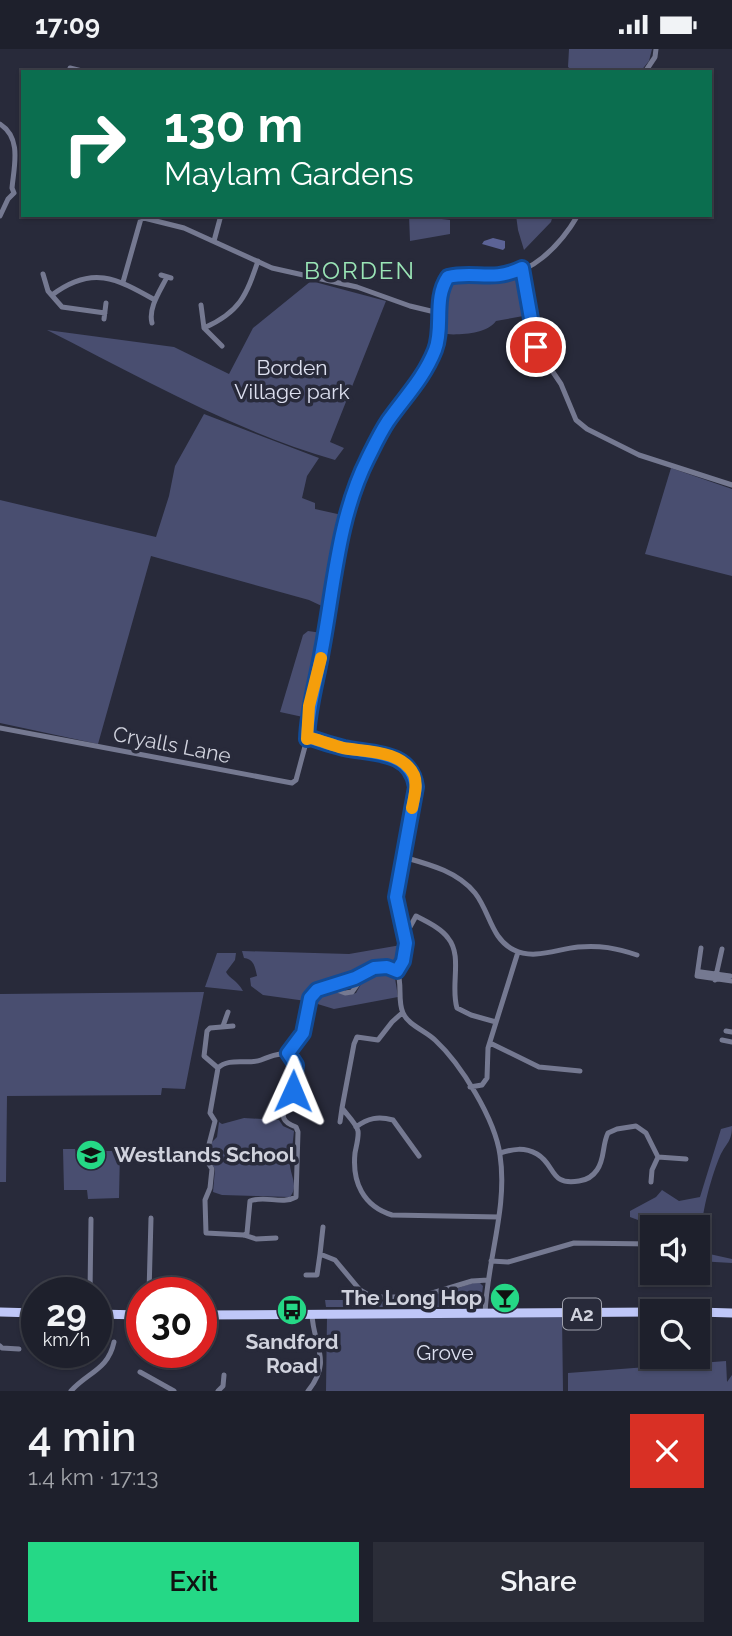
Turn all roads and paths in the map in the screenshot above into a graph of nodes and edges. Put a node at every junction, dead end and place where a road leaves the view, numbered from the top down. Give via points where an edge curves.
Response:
1 (656, 49) edge
2 (646, 70) edge
3 (0, 124) edge
4 (21, 191) edge
5 (14, 193) junction
6 (0, 216) edge
7 (142, 217) edge
8 (146, 217) edge
9 (221, 217) edge
10 (577, 217) edge
11 (215, 241) junction
12 (258, 261) junction
13 (522, 268) junction
14 (166, 277) dead end
15 (54, 278) dead end
16 (123, 282) junction
17 (52, 295) junction
18 (155, 300) junction
19 (106, 303) dead end
20 (201, 305) dead end
21 (425, 309) junction
22 (439, 313) junction
23 (143, 319) dead end
24 (438, 322) junction
25 (204, 328) junction
26 (222, 346) dead end
27 (732, 485) edge
28 (0, 728) edge
29 (307, 739) junction
30 (403, 856) junction
31 (404, 938) junction
32 (701, 948) dead end
33 (722, 949) dead end
34 (518, 952) junction
35 (636, 955) dead end
36 (397, 971) junction
37 (365, 973) junction
38 (716, 977) junction
39 (731, 979) edge
40 (326, 986) junction
41 (228, 1012) dead end
42 (402, 1013) junction
43 (496, 1022) junction
44 (223, 1026) junction
45 (233, 1026) dead end
46 (722, 1040) dead end
47 (732, 1042) edge
48 (490, 1043) junction
49 (288, 1053) junction
50 (218, 1068) junction
51 (580, 1071) dead end
52 (470, 1087) junction
53 (342, 1108) junction
54 (340, 1122) dead end
55 (356, 1128) junction
56 (500, 1153) junction
57 (419, 1156) dead end
58 (658, 1157) junction
59 (686, 1159) dead end
60 (651, 1182) dead end
61 (499, 1217) junction
62 (151, 1218) dead end
63 (92, 1219) dead end
64 (323, 1227) dead end
65 (244, 1235) junction
66 (274, 1236) dead end
67 (640, 1244) edge
68 (320, 1254) junction
69 (491, 1261) junction
70 (306, 1275) dead end
71 (90, 1277) edge
72 (149, 1277) edge
73 (488, 1280) junction
74 (0, 1312) edge
75 (710, 1312) edge
76 (21, 1313) edge
77 (640, 1313) edge
78 (732, 1313) edge
79 (312, 1314) junction
80 (485, 1314) junction
81 (217, 1315) edge
82 (114, 1342) dead end
83 (0, 1346) edge
84 (19, 1349) dead end
85 (140, 1372) dead end
86 (224, 1375) dead end
87 (71, 1391) edge
88 (174, 1391) edge
89 (219, 1391) edge
90 (308, 1391) edge

1 - 2 street
3 - 5 street via 14,138
4 - 5 street
5 - 6 street
7 - 16 street
8 - 11 street
9 - 11 street
10 - 13 street via 554,250
11 - 12 street
12 - 21 street
12 - 25 street via 239,305
13 - 22 street via 493,277 448,277
13 - 27 street via 536,347 561,384 576,420 639,455
14 - 18 street
15 - 17 street via 44,277
16 - 17 street via 89,277
16 - 18 street
17 - 19 street via 62,307 104,316
18 - 23 street via 152,321
20 - 25 street
21 - 22 street
21 - 24 street
22 - 24 street
24 - 29 street via 436,347 425,373 378,439 348,510 309,706
25 - 26 street
28 - 29 street, Cryalls Lane via 292,783
29 - 30 street via 386,754 406,764 416,787
30 - 31 street via 396,897
30 - 34 street via 446,871 469,887 498,937
31 - 36 street via 403,961
31 - 43 street via 416,916 448,937 455,955 457,1008
32 - 38 street via 699,974
33 - 38 street
34 - 35 street via 609,946
34 - 43 street
36 - 37 street via 387,967
36 - 42 street
37 - 40 street
37 - 40 street via 352,992
38 - 39 street
40 - 49 street via 310,998 303,1033
41 - 44 street
42 - 52 street via 438,1042
42 - 53 street via 379,1040 357,1037
43 - 48 street
44 - 45 street
44 - 50 street via 210,1028 204,1050 205,1059
46 - 47 street
48 - 51 street via 539,1067
48 - 52 street via 487,1078 482,1085
49 - 50 street
49 - 65 street via 296,1068 283,1119 298,1132 296,1197 250,1201
50 - 65 street via 210,1113 215,1121 208,1143 207,1161 212,1169 205,1231
52 - 56 street via 488,1115
53 - 54 street
53 - 55 street
55 - 57 street via 367,1119 393,1120
55 - 61 street via 358,1186 382,1211 399,1216
56 - 58 street via 522,1149 544,1160 560,1180 579,1181 600,1165 608,1133 636,1126 646,1133
56 - 61 street
58 - 59 street
58 - 60 street
61 - 69 street
62 - 72 street
63 - 71 street
64 - 68 street
65 - 66 street via 256,1239
67 - 69 street via 574,1243 508,1262
68 - 70 street via 317,1275
68 - 73 street via 335,1260 360,1290 372,1297 419,1297
69 - 73 street
73 - 80 street
74 - 76 main road
75 - 78 main road
77 - 80 main road, A2
79 - 80 main road, A2
79 - 81 main road, A2
79 - 90 street via 321,1357 318,1378
82 - 87 street via 107,1361
83 - 84 street
85 - 88 street
86 - 89 street

